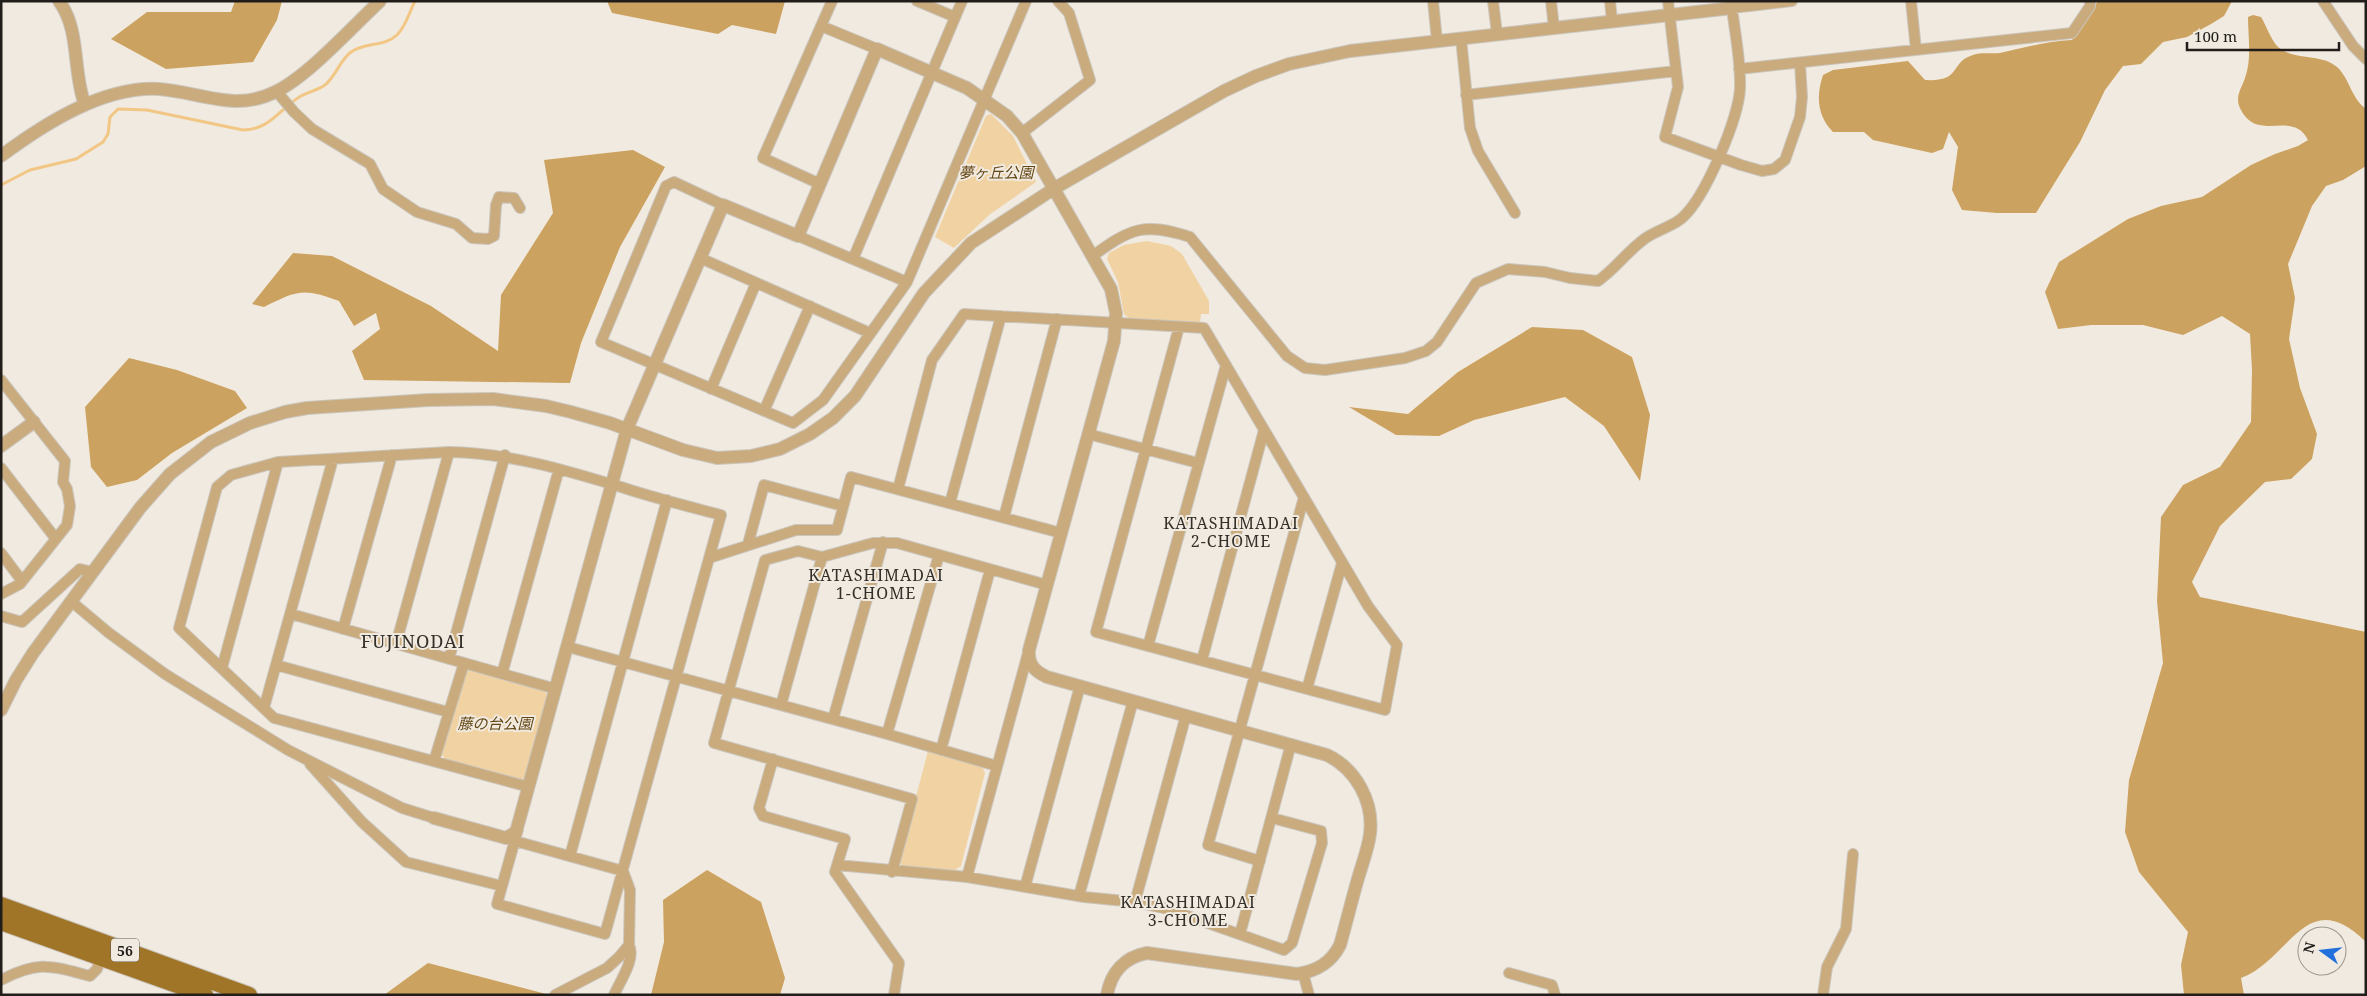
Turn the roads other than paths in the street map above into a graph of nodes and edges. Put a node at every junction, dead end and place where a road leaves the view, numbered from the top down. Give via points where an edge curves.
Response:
1 (59, 1) edge
2 (380, 1) edge
3 (832, 1) edge
4 (917, 1) edge
5 (962, 1) edge
6 (1026, 1) edge
7 (1058, 1) edge
8 (1433, 1) edge
9 (1493, 1) edge
10 (1551, 1) edge
11 (1610, 1) edge
12 (1668, 1) edge
13 (1792, 1) edge
14 (1911, 1) edge
15 (2090, 1) edge
16 (2323, 1) edge
17 (1732, 5) edge
18 (1670, 15) junction
19 (955, 17) junction
20 (1612, 21) junction
21 (821, 26) junction
22 (1554, 28) junction
23 (1497, 34) junction
24 (1461, 38) junction
25 (1437, 41) junction
26 (876, 49) junction
27 (1916, 50) junction
28 (2366, 59) edge
29 (1800, 63) junction
30 (1739, 69) junction
31 (1676, 70) junction
32 (932, 72) junction
33 (280, 95) junction
34 (1466, 95) junction
35 (984, 99) junction
36 (85, 105) junction
37 (1022, 133) junction
38 (1, 156) edge
39 (1719, 158) junction
40 (820, 184) junction
41 (1056, 188) junction
42 (723, 204) junction
43 (520, 208) dead end
44 (1515, 213) dead end
45 (798, 236) junction
46 (1094, 255) junction
47 (700, 258) junction
48 (852, 259) junction
49 (907, 282) junction
50 (756, 283) junction
51 (810, 306) junction
52 (1001, 316) junction
53 (1057, 319) junction
54 (1116, 323) junction
55 (1179, 327) junction
56 (870, 333) junction
57 (655, 365) junction
58 (1226, 365) junction
59 (1, 380) edge
60 (711, 388) junction
61 (764, 411) junction
62 (34, 422) junction
63 (627, 429) junction
64 (1264, 430) junction
65 (1088, 434) junction
66 (1, 446) edge
67 (1146, 449) junction
68 (450, 452) junction
69 (392, 455) junction
70 (505, 455) junction
71 (334, 459) junction
72 (278, 462) junction
73 (1198, 463) junction
74 (1, 468) edge
75 (559, 470) junction
76 (612, 484) junction
77 (898, 489) junction
78 (1304, 497) junction
79 (667, 500) junction
80 (950, 503) junction
81 (843, 506) junction
82 (1004, 517) junction
83 (1061, 533) junction
84 (56, 539) junction
85 (883, 542) junction
86 (748, 544) junction
87 (1, 553) edge
88 (939, 555) junction
89 (822, 556) junction
90 (709, 558) junction
91 (1342, 563) junction
92 (990, 570) junction
93 (93, 572) junction
94 (22, 581) junction
95 (1047, 585) junction
96 (1, 594) edge
97 (72, 602) junction
98 (290, 614) junction
99 (1, 616) edge
100 (343, 629) junction
101 (396, 644) junction
102 (1148, 646) junction
103 (568, 647) junction
104 (1029, 650) junction
105 (448, 659) junction
106 (1202, 660) junction
107 (623, 662) junction
108 (464, 663) junction
109 (276, 665) junction
110 (222, 668) junction
111 (502, 674) junction
112 (1255, 675) junction
113 (676, 676) junction
114 (1080, 686) junction
115 (556, 689) junction
116 (1307, 689) junction
117 (729, 690) junction
118 (1132, 701) junction
119 (781, 704) junction
120 (264, 708) junction
121 (1, 710) edge
122 (448, 712) junction
123 (1186, 715) junction
124 (833, 719) junction
125 (1240, 730) junction
126 (887, 734) junction
127 (1292, 744) junction
128 (940, 750) junction
129 (773, 759) junction
130 (306, 760) junction
131 (434, 761) junction
132 (997, 766) junction
133 (529, 787) junction
134 (434, 818) joint
135 (1272, 818) junction
136 (519, 825) junction
137 (515, 841) junction
138 (1853, 854) dead end
139 (570, 856) junction
140 (1260, 861) junction
141 (837, 866) junction
142 (622, 871) junction
143 (892, 872) junction
144 (967, 877) junction
145 (502, 886) junction
146 (1025, 887) junction
147 (1079, 896) junction
148 (1135, 902) junction
149 (1, 905) edge
150 (1, 922) edge
151 (1240, 934) junction
152 (629, 945) junction
153 (102, 950) junction
154 (1303, 973) junction
155 (1510, 973) dead end
156 (1, 980) edge
157 (205, 995) edge
158 (249, 995) edge
159 (555, 995) edge
160 (614, 995) edge
161 (894, 995) edge
162 (1108, 995) edge
163 (1309, 995) edge
164 (1555, 995) edge
165 (1823, 995) edge

1 - 36 street via 72,27 80,92
2 - 33 street
3 - 21 street
4 - 19 street
5 - 19 street
6 - 35 street
7 - 37 street via 1069,13 1090,80
8 - 25 street
9 - 23 street
10 - 22 street
11 - 20 street
12 - 18 street
13 - 17 street
14 - 27 street
15 - 27 street via 2072,33
16 - 28 street via 2353,46
17 - 18 street
17 - 30 street
18 - 20 street
18 - 31 street
19 - 32 street
20 - 22 street
21 - 26 street
21 - 40 street via 763,158
22 - 23 street
23 - 24 street
24 - 25 street
24 - 34 street
25 - 41 street via 1320,56 1256,76
26 - 32 street
26 - 40 street
27 - 29 street
29 - 30 street
29 - 39 street via 1800,117 1785,160 1774,169 1762,172
30 - 39 street via 1737,103
31 - 34 street
31 - 39 street via 1678,87 1665,137
32 - 35 street
32 - 48 street
33 - 36 street via 228,101 178,91 138,90 103,96
33 - 43 street via 312,129 370,164 383,189 400,202 417,212 456,224 472,238 494,236 499,197 514,198
34 - 44 street via 1470,128 1478,151
35 - 37 street via 1007,116
35 - 49 street
36 - 38 street
37 - 41 street
39 - 46 street via 1703,191 1682,219 1653,232 1598,281 1545,272 1508,270 1476,283 1437,342 1426,351 1405,358 1325,370 1305,368 1287,356 1190,237 1176,232 1143,228 1117,238
40 - 45 street
41 - 46 street
41 - 63 street via 971,243 924,294 855,396 833,418 810,434 780,449 751,456 717,458 683,450
42 - 45 street
42 - 47 street
42 - 57 street via 674,182 666,186 662,195 601,342
45 - 48 street
46 - 54 street via 1112,290
47 - 50 street
47 - 57 street
48 - 49 street
49 - 56 street
50 - 51 street
50 - 60 street
51 - 56 street
51 - 61 street
52 - 53 street
52 - 77 street via 964,314 932,360
52 - 80 street
53 - 54 street
53 - 82 street
54 - 55 street
54 - 65 street
55 - 58 street via 1204,328
55 - 67 street
56 - 61 street via 823,400 793,423
57 - 60 street
57 - 63 street
58 - 64 street
58 - 73 street
59 - 62 street
60 - 61 street
62 - 66 street
62 - 84 street via 64,461 63,482 70,506 67,525
63 - 76 street
63 - 93 street via 546,406 493,399 428,400 285,412 234,430 187,458 150,496
64 - 78 street
64 - 106 street
65 - 67 street
65 - 83 street
67 - 73 street
67 - 102 street via 1096,632
68 - 69 street
68 - 70 street
68 - 101 street
69 - 71 street
69 - 100 street
70 - 75 street
70 - 105 street
71 - 72 street
71 - 98 street
72 - 110 street
72 - 110 street via 231,475 217,487 179,628
73 - 102 street
74 - 84 street
75 - 76 street
75 - 111 street
76 - 79 street
76 - 103 street
77 - 80 street
77 - 81 street via 851,477
78 - 91 street
78 - 112 street
79 - 90 street via 721,516
79 - 107 street
80 - 82 street
81 - 86 street via 836,530 796,530
81 - 86 street via 764,485
82 - 83 street
83 - 95 street
84 - 94 street
85 - 88 street
85 - 89 street
85 - 124 street
86 - 90 street
87 - 94 street
88 - 92 street
88 - 126 street
89 - 117 street via 798,551 765,560
89 - 119 street
90 - 113 street
91 - 116 street
91 - 116 street via 1397,645 1385,710
92 - 95 street
92 - 128 street
93 - 97 street
93 - 99 street via 80,569 22,622
94 - 96 street
95 - 104 street
97 - 121 street via 26,664
97 - 130 street via 165,674
98 - 100 street
98 - 109 street
100 - 101 street
101 - 105 street
102 - 106 street
103 - 107 street
103 - 115 street
104 - 114 street via 1030,663 1039,674
104 - 132 street
105 - 108 street
106 - 112 street
107 - 113 street
107 - 139 street
108 - 111 street
108 - 122 street
109 - 120 street
109 - 122 street
110 - 120 street
111 - 115 street
112 - 116 street
112 - 125 street
113 - 117 street
113 - 142 street
114 - 118 street
114 - 146 street
115 - 133 street
117 - 119 street
117 - 129 street via 714,743
118 - 123 street
118 - 147 street
119 - 124 street
120 - 131 street via 274,718
122 - 131 street
123 - 125 street
123 - 148 street
124 - 126 street
125 - 127 street
125 - 140 street via 1208,845
126 - 128 street
127 - 135 street
127 - 154 street via 1327,755 1343,764 1362,788 1370,821 1370,835 1340,945 1333,958
128 - 132 street
129 - 141 street via 759,808 763,816 845,839
129 - 143 street via 912,799
130 - 134 street via 402,808
130 - 145 street via 362,822 406,862
131 - 133 street
132 - 144 street
133 - 136 street
134 - 136 street via 506,838 514,835
135 - 140 street
135 - 151 street via 1321,831 1322,842 1292,943 1284,950
136 - 137 street
137 - 139 street
137 - 145 street
138 - 165 street via 1846,929 1827,967
139 - 142 street
140 - 151 street
141 - 143 street
141 - 161 street via 836,872 899,963
142 - 145 street via 605,934 497,904
142 - 152 street via 630,890
143 - 144 street
144 - 146 street
146 - 147 street
147 - 148 street
148 - 151 street via 1168,909
149 - 153 main road, 56
150 - 153 main road, 56
152 - 159 street via 607,968
152 - 160 street via 628,965
153 - 156 street via 97,969 90,976 49,966 24,969
153 - 157 main road, 56
153 - 158 main road, 56
154 - 162 street via 1148,953 1130,959 1118,968
154 - 163 street
155 - 164 street via 1552,985

